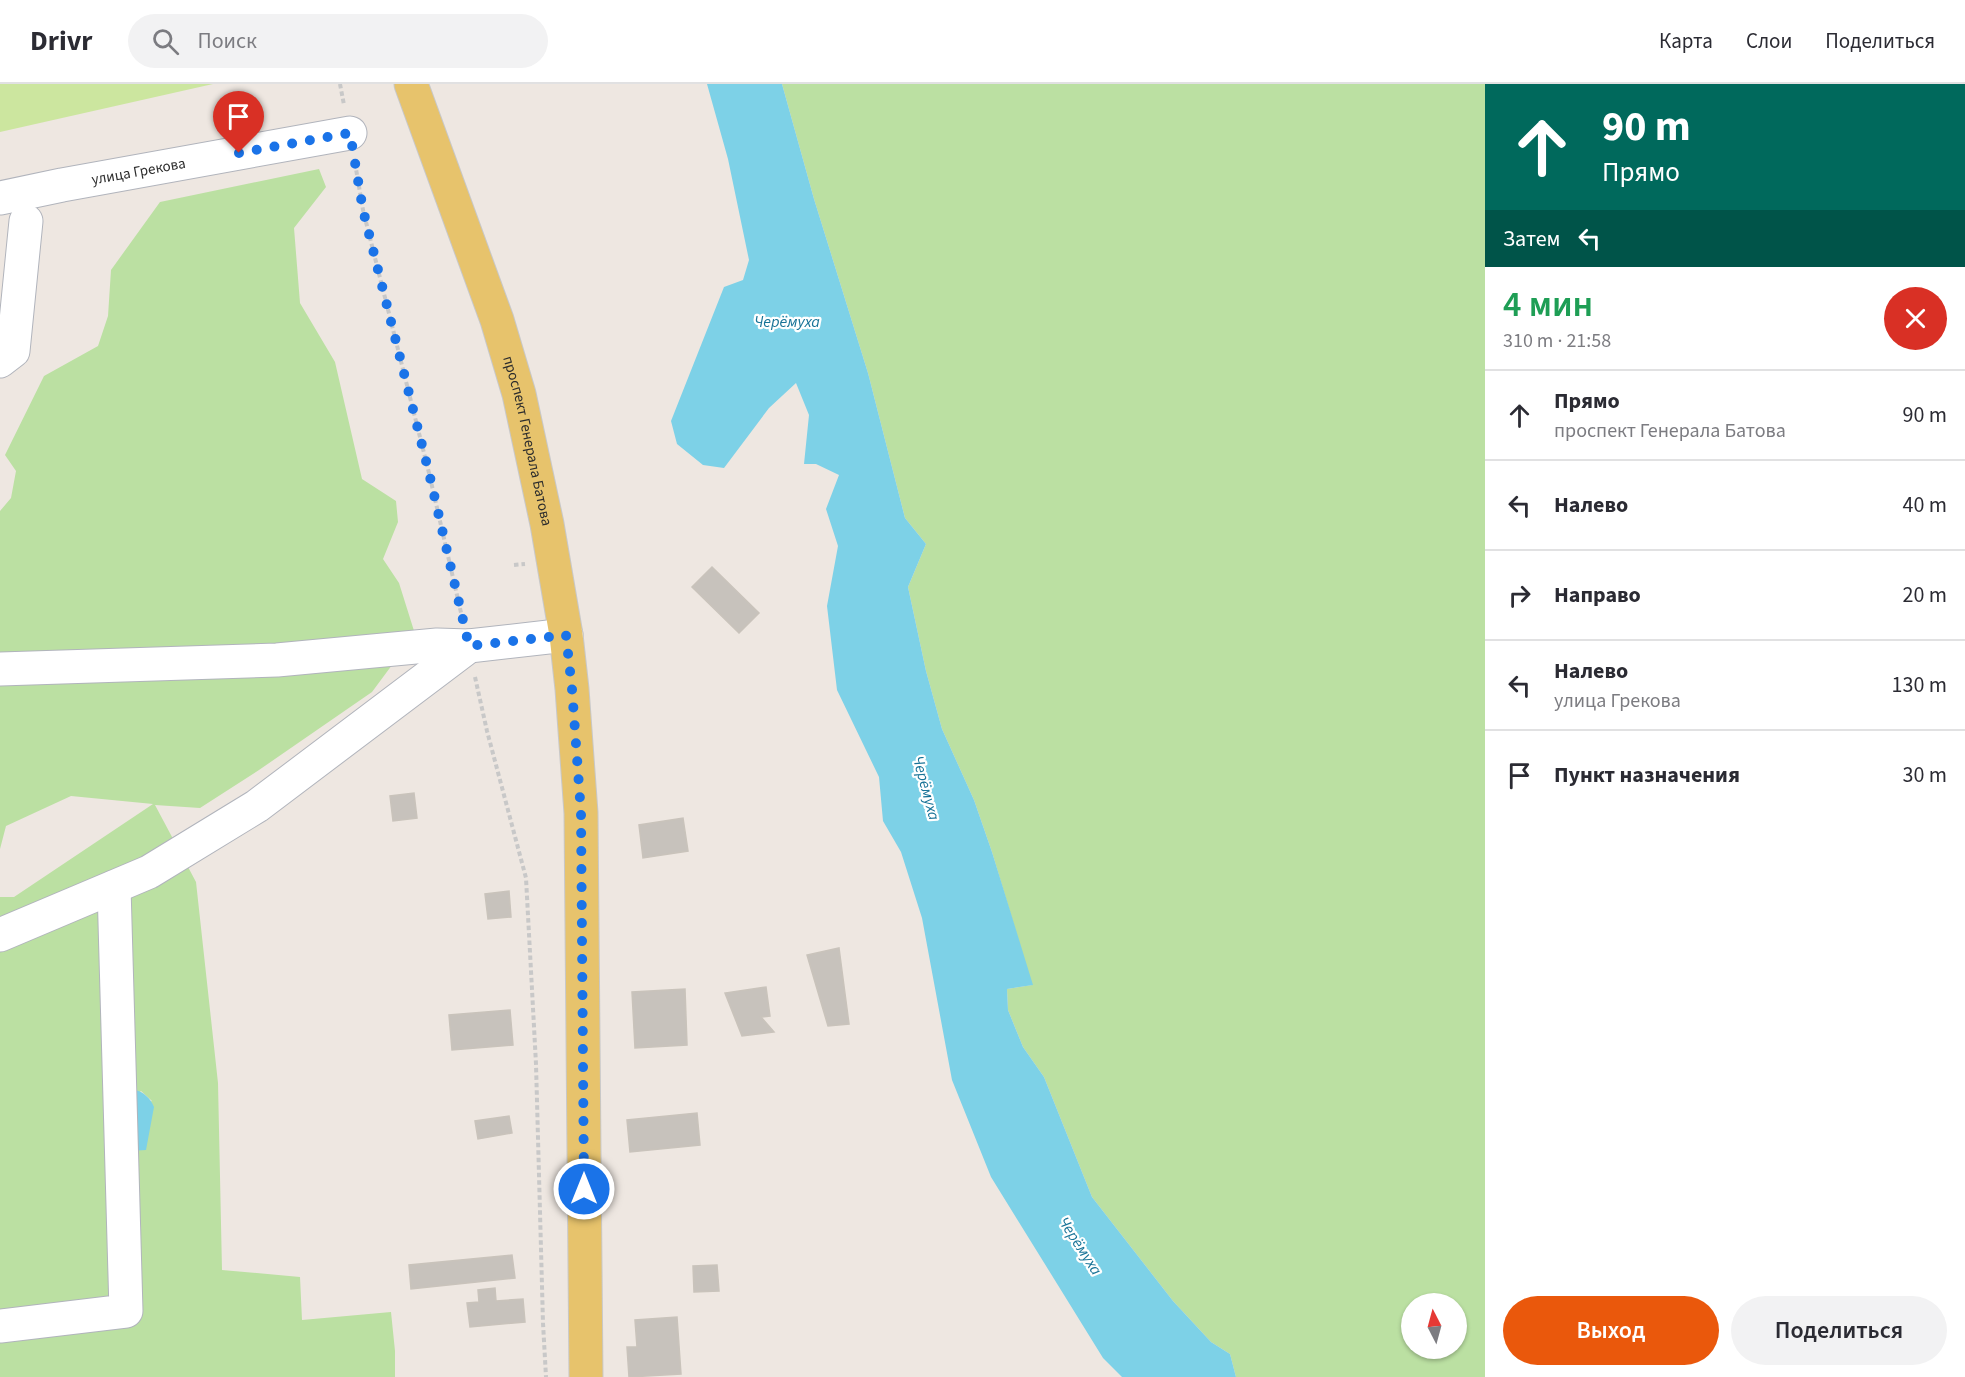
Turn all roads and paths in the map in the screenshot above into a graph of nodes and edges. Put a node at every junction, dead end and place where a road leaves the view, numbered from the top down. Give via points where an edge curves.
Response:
1 (340, 84) edge
2 (411, 84) edge
3 (350, 133) junction
4 (62, 185) junction
5 (0, 198) edge
6 (26, 221) junction
7 (0, 242) edge
8 (0, 360) edge
9 (566, 635) junction
10 (469, 646) junction
11 (0, 669) edge
12 (114, 887) junction
13 (0, 935) edge
14 (0, 1326) edge
15 (546, 1377) edge
16 (586, 1377) edge

1 - 3 path
2 - 9 main road, проспект Генерала Батова via 497,320 519,394 548,524
3 - 4 lane, улица Грекова
3 - 10 path via 365,222
4 - 5 lane, улица Грекова
4 - 6 lane
6 - 7 lane
6 - 8 lane via 13,351
9 - 10 lane
9 - 16 main road, проспект Генерала Батова via 581,813
10 - 11 lane via 436,645 277,660
10 - 12 lane via 257,806 149,872
10 - 15 path via 526,878 537,1065
12 - 13 lane
12 - 14 lane via 126,1311

